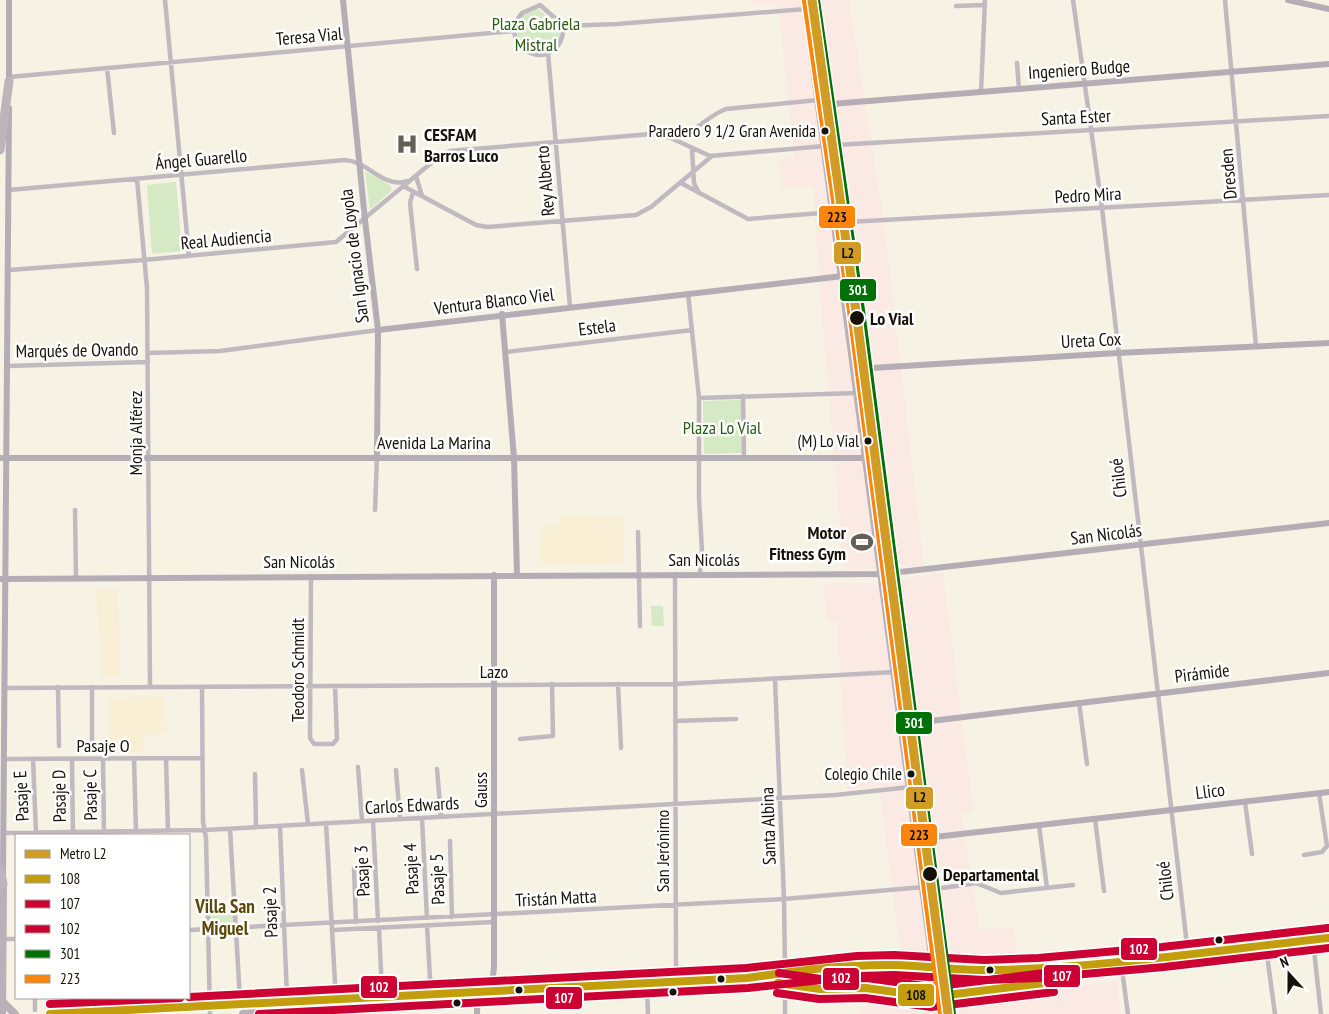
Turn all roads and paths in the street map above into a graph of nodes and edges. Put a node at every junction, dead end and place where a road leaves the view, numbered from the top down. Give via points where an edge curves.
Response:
1 (9, 0) edge
2 (165, 0) edge
3 (343, 0) edge
4 (805, 0) edge
5 (816, 0) edge
6 (1073, 0) edge
7 (1225, 0) edge
8 (1288, 0) edge
9 (540, 3) edge
10 (985, 3) edge
11 (956, 6) dead end
12 (806, 9) junction
13 (1329, 9) edge
14 (818, 16) junction
15 (564, 26) junction
16 (514, 31) junction
17 (347, 46) junction
18 (548, 53) junction
19 (171, 62) junction
20 (1017, 63) dead end
21 (1329, 64) edge
22 (107, 68) junction
23 (1232, 72) junction
24 (9, 79) junction
25 (1085, 84) junction
26 (1019, 89) junction
27 (981, 92) junction
28 (818, 100) junction
29 (831, 104) junction
30 (1329, 116) edge
31 (1237, 121) junction
32 (1092, 130) junction
33 (114, 133) dead end
34 (671, 138) junction
35 (556, 140) junction
36 (836, 144) junction
37 (825, 146) junction
38 (692, 148) junction
39 (0, 150) edge
40 (714, 156) junction
41 (359, 163) junction
42 (695, 172) junction
43 (181, 175) junction
44 (416, 176) junction
45 (137, 179) junction
46 (410, 181) junction
47 (390, 182) junction
48 (681, 183) junction
49 (403, 186) junction
50 (9, 190) junction
51 (413, 192) junction
52 (394, 194) junction
53 (699, 194) junction
54 (1329, 195) edge
55 (422, 197) junction
56 (1244, 200) junction
57 (1102, 208) junction
58 (834, 212) junction
59 (365, 220) junction
60 (563, 221) junction
61 (848, 222) junction
62 (189, 256) junction
63 (144, 260) junction
64 (417, 269) dead end
65 (9, 270) junction
66 (843, 276) junction
67 (688, 293) junction
68 (570, 307) junction
69 (502, 314) junction
70 (378, 330) junction
71 (692, 330) junction
72 (1329, 343) edge
73 (1256, 346) junction
74 (505, 352) junction
75 (148, 353) junction
76 (1118, 353) junction
77 (148, 362) junction
78 (7, 366) junction
79 (868, 368) junction
80 (855, 370) junction
81 (858, 393) junction
82 (743, 396) junction
83 (699, 398) junction
84 (377, 456) junction
85 (700, 457) junction
86 (744, 457) junction
87 (3, 458) edge
88 (149, 458) junction
89 (514, 458) junction
90 (867, 458) junction
91 (75, 510) dead end
92 (375, 510) dead end
93 (1329, 523) edge
94 (638, 532) dead end
95 (1139, 545) junction
96 (640, 574) junction
97 (675, 574) junction
98 (700, 574) junction
99 (883, 574) junction
100 (895, 574) junction
101 (494, 575) junction
102 (517, 575) junction
103 (311, 576) junction
104 (149, 577) junction
105 (3, 578) edge
106 (76, 578) junction
107 (640, 626) dead end
108 (896, 672) junction
109 (1329, 673) edge
110 (775, 680) junction
111 (552, 684) junction
112 (618, 684) junction
113 (675, 684) junction
114 (494, 685) junction
115 (202, 686) junction
116 (310, 686) junction
117 (335, 686) junction
118 (92, 687) junction
119 (150, 687) junction
120 (4, 688) junction
121 (58, 688) junction
122 (1156, 693) junction
123 (1079, 702) junction
124 (736, 719) dead end
125 (676, 721) junction
126 (914, 723) junction
127 (903, 727) junction
128 (520, 739) dead end
129 (59, 746) dead end
130 (92, 747) dead end
131 (621, 748) dead end
132 (166, 758) junction
133 (202, 758) junction
134 (33, 759) junction
135 (72, 759) junction
136 (103, 759) junction
137 (134, 759) junction
138 (4, 760) junction
139 (1087, 764) dead end
140 (358, 767) dead end
141 (437, 769) dead end
142 (302, 770) dead end
143 (396, 770) dead end
144 (255, 774) dead end
145 (910, 787) junction
146 (1329, 792) edge
147 (1319, 793) junction
148 (780, 799) junction
149 (1245, 802) junction
150 (676, 804) junction
151 (1170, 810) junction
152 (495, 814) junction
153 (441, 817) junction
154 (422, 818) junction
155 (400, 819) junction
156 (1094, 819) junction
157 (362, 821) junction
158 (372, 821) junction
159 (326, 823) junction
160 (308, 824) junction
161 (1040, 825) junction
162 (280, 826) junction
163 (256, 827) junction
164 (230, 829) junction
165 (204, 830) junction
166 (136, 831) junction
167 (168, 831) junction
168 (36, 832) junction
169 (104, 832) junction
170 (3, 833) junction
171 (96, 833) edge
172 (121, 833) edge
173 (146, 833) edge
174 (28, 834) edge
175 (73, 834) edge
176 (929, 838) junction
177 (917, 839) junction
178 (450, 841) dead end
179 (1252, 854) dead end
180 (1304, 855) dead end
181 (0, 869) edge
182 (354, 869) dead end
183 (3, 884) junction
184 (1073, 886) dead end
185 (924, 887) junction
186 (1046, 888) junction
187 (936, 889) junction
188 (1104, 891) dead end
189 (784, 899) junction
190 (676, 905) junction
191 (452, 917) junction
192 (427, 918) junction
193 (494, 918) junction
194 (378, 921) junction
195 (356, 922) junction
196 (332, 923) junction
197 (284, 924) junction
198 (427, 925) junction
199 (235, 927) junction
200 (379, 928) junction
201 (208, 929) junction
202 (190, 930) edge
203 (332, 930) junction
204 (1329, 938) edge
205 (15, 939) edge
206 (2, 940) junction
207 (1329, 948) edge
208 (1314, 950) junction
209 (1188, 954) junction
210 (1267, 955) junction
211 (1116, 962) junction
212 (934, 969) junction
213 (946, 969) junction
214 (1122, 970) junction
215 (785, 971) junction
216 (1112, 971) junction
217 (747, 978) junction
218 (676, 982) junction
219 (785, 982) junction
220 (648, 987) junction
221 (949, 991) junction
222 (382, 992) dead end
223 (488, 993) junction
224 (937, 993) junction
225 (431, 996) junction
226 (34, 999) edge
227 (86, 999) edge
228 (106, 999) edge
229 (176, 999) edge
230 (240, 1000) dead end
231 (2, 1001) junction
232 (336, 1001) junction
233 (482, 1001) junction
234 (288, 1007) edge
235 (177, 1009) junction
236 (35, 1010) dead end
237 (107, 1011) junction
238 (209, 1011) edge
239 (87, 1012) junction
240 (2, 1014) edge
241 (15, 1014) edge
242 (50, 1014) edge
243 (244, 1014) edge
244 (477, 1014) edge
245 (648, 1014) edge
246 (785, 1014) edge
247 (940, 1014) edge
248 (952, 1014) edge
249 (1128, 1014) edge
250 (1275, 1014) edge
251 (1321, 1014) edge

1 - 24 street
2 - 19 street
3 - 17 street, San Ignacio de Loyola
4 - 12 main road
5 - 14 main road
6 - 25 street, Chiloé
7 - 23 street, Dresden
8 - 13 street
9 - 15 street
9 - 16 street via 522,13
10 - 11 street
10 - 27 street
12 - 14 main road
12 - 15 street
12 - 28 main road
14 - 29 main road
15 - 18 street via 559,44
16 - 17 street, Teresa Vial
16 - 18 street via 517,43 525,51 535,55
17 - 19 street, Teresa Vial
17 - 41 street, San Ignacio de Loyola
18 - 35 street, Rey Alberto
19 - 22 street, Teresa Vial
19 - 43 street
20 - 26 street
21 - 23 street, Ingeniero Budge
22 - 24 street, Teresa Vial
22 - 33 street
23 - 25 street, Ingeniero Budge
23 - 31 street, Dresden
24 - 39 highway
24 - 50 street
25 - 26 street, Ingeniero Budge
25 - 32 street, Chiloé
26 - 27 street, Ingeniero Budge
27 - 29 street, Ingeniero Budge
28 - 34 street via 726,109 689,134
28 - 37 main road
29 - 36 main road
30 - 31 street, Santa Ester
31 - 32 street, Santa Ester
31 - 56 street, Dresden
32 - 36 street, Santa Ester
32 - 57 street, Chiloé
34 - 35 street via 651,134
34 - 38 street
35 - 44 street via 448,151
35 - 60 street, Rey Alberto
36 - 37 street, Santa Ester
36 - 61 main road
37 - 40 street, Santa Ester
37 - 58 main road
38 - 40 street
38 - 42 street
40 - 42 street
41 - 43 street, Ángel Guarello via 345,160
41 - 47 street, Ángel Guarello
41 - 59 street, San Ignacio de Loyola
42 - 48 street
42 - 53 street via 694,183
43 - 45 street, Ángel Guarello
43 - 62 street
44 - 46 street
44 - 55 street
45 - 50 street, Ángel Guarello
45 - 63 street, Monja Alférez
46 - 47 street
46 - 49 street
47 - 52 street
48 - 53 street
48 - 60 street via 636,215
49 - 51 street
49 - 52 street, Real Audiencia
50 - 65 street
51 - 55 street
51 - 64 street via 410,203
52 - 59 street, Real Audiencia
53 - 58 street via 748,219
54 - 56 street, Pedro Mira
55 - 60 street via 482,226
56 - 57 street, Pedro Mira
56 - 73 street, Dresden
57 - 61 street, Pedro Mira
57 - 76 street, Chiloé
58 - 66 main road
59 - 62 street, Real Audiencia via 336,242
59 - 70 street, San Ignacio de Loyola
60 - 68 street, Rey Alberto
61 - 79 main road
62 - 63 street, Real Audiencia
63 - 65 street, Real Audiencia
63 - 75 street, Monja Alférez
65 - 78 street
66 - 67 street, Ventura Blanco Viel
66 - 80 main road
67 - 68 street, Ventura Blanco Viel
67 - 71 street
68 - 69 street, Ventura Blanco Viel
69 - 70 street, Ventura Blanco Viel
69 - 74 street
70 - 75 street, Ventura Blanco Viel via 208,352
70 - 84 street, San Ignacio de Loyola
71 - 74 street, Estela
71 - 83 street
72 - 73 street, Ureta Cox
73 - 76 street, Ureta Cox
74 - 89 street
75 - 77 street, Monja Alférez
76 - 79 street, Ureta Cox
76 - 95 street, Chiloé
77 - 78 street, Marqués de Ovando
77 - 88 street, Monja Alférez
78 - 87 street
79 - 80 street, Ureta Cox
79 - 100 main road
80 - 81 main road
81 - 82 street
81 - 90 main road
82 - 83 street
82 - 86 street
83 - 85 street
84 - 88 street, Avenida La Marina
84 - 89 street, Avenida La Marina
84 - 92 street, San Ignacio de Loyola
85 - 86 street, Avenida La Marina
85 - 89 street, Avenida La Marina
85 - 98 street
86 - 90 street, Avenida La Marina
87 - 88 street, Avenida La Marina
87 - 105 street
88 - 104 street, Monja Alférez
89 - 102 street
90 - 99 main road
91 - 106 street
93 - 95 street, San Nicolás
94 - 96 street
95 - 100 street, San Nicolás
95 - 122 street, Chiloé
96 - 97 street, San Nicolás
96 - 102 street, San Nicolás
96 - 107 street
97 - 98 street, San Nicolás
97 - 113 street, San Jerónimo
98 - 99 street, San Nicolás
99 - 100 street, San Nicolás
99 - 108 main road
100 - 126 main road
101 - 102 street, San Nicolás
101 - 103 street, San Nicolás
101 - 114 street, Gauss
103 - 104 street, San Nicolás
103 - 116 street, Teodoro Schmidt
104 - 106 street, San Nicolás
104 - 119 street, Monja Alférez
105 - 106 street, San Nicolás
105 - 120 street
108 - 110 street, Lazo
108 - 127 main road
109 - 122 street, Pirámide
110 - 113 street, Lazo
110 - 148 street, Santa Albina
111 - 112 street, Lazo
111 - 114 street, Lazo
111 - 128 street via 553,736
112 - 113 street, Lazo
112 - 131 street
113 - 125 street, San Jerónimo
114 - 117 street, Lazo
114 - 152 street, Gauss
115 - 116 street, Lazo
115 - 119 street, Lazo
115 - 133 street
116 - 117 street, Lazo
116 - 117 street, Teodoro Schmidt via 310,738 317,745 333,744 337,739
118 - 119 street, Lazo
118 - 121 street, Lazo
118 - 130 street
120 - 121 street, Lazo
120 - 138 street
121 - 129 street
122 - 123 street, Pirámide
122 - 151 street, Chiloé
123 - 126 street, Pirámide
123 - 139 street
124 - 125 street
125 - 150 street, San Jerónimo
126 - 127 main road
126 - 176 main road
127 - 145 main road
132 - 133 street, Pasaje O
132 - 137 street, Pasaje O
132 - 167 street
133 - 165 street
134 - 135 street, Pasaje O
134 - 138 street, Pasaje O
134 - 168 street, Pasaje E
135 - 136 street, Pasaje O
135 - 175 street, Pasaje D
136 - 137 street, Pasaje O
136 - 169 street, Pasaje C
137 - 166 street
138 - 170 street
140 - 157 street
141 - 153 street
142 - 160 street
143 - 155 street
144 - 163 street
145 - 148 street, Carlos Edwards
145 - 177 main road
146 - 147 street, Llico
147 - 149 street, Llico
147 - 180 street via 1327,846 1322,852
148 - 150 street, Carlos Edwards
148 - 189 street, Santa Albina
149 - 151 street, Llico
149 - 179 street
150 - 152 street, Carlos Edwards
150 - 190 street, San Jerónimo
151 - 156 street, Llico
151 - 209 street, Chiloé
152 - 153 street, Carlos Edwards
152 - 193 street, Gauss
153 - 154 street, Carlos Edwards
154 - 155 street, Carlos Edwards
154 - 192 street, Pasaje 4
155 - 158 street, Carlos Edwards
156 - 161 street, Llico
156 - 188 street
157 - 158 street, Carlos Edwards
157 - 159 street, Carlos Edwards
158 - 194 street, Pasaje 3
159 - 160 street, Carlos Edwards
159 - 196 street
160 - 162 street, Carlos Edwards
161 - 176 street, Llico
161 - 186 street
162 - 163 street, Carlos Edwards
162 - 197 street, Pasaje 2
163 - 164 street, Carlos Edwards
164 - 165 street, Carlos Edwards
164 - 199 street
165 - 167 street, Carlos Edwards
165 - 201 street
166 - 172 street, Carlos Edwards
166 - 173 street, Carlos Edwards
167 - 173 street, Carlos Edwards
168 - 174 street, Carlos Edwards
168 - 175 street, Carlos Edwards
169 - 171 street, Carlos Edwards
169 - 172 street, Carlos Edwards
170 - 174 street, Carlos Edwards
170 - 183 street
171 - 175 street, Carlos Edwards
176 - 177 street, Llico
176 - 187 main road
177 - 185 main road
178 - 191 street, Pasaje 5
181 - 183 highway
182 - 195 street
183 - 206 main road
184 - 186 street
185 - 189 street, Tristán Matta
185 - 212 main road
186 - 187 street via 1001,893 976,883
187 - 213 main road
189 - 190 street, Tristán Matta
189 - 215 street, Santa Albina
190 - 193 street, Tristán Matta
190 - 218 street, San Jerónimo
191 - 192 street, Tristán Matta
191 - 193 street, Tristán Matta
192 - 194 street, Tristán Matta
193 - 198 street, Tristán Matta
193 - 223 street, Gauss via 494,975
194 - 195 street, Tristán Matta
195 - 196 street, Tristán Matta
196 - 197 street, Tristán Matta
196 - 203 street
197 - 199 street, Tristán Matta
197 - 234 street, Pasaje 2
198 - 200 street, Tristán Matta
198 - 225 street
199 - 201 street, Tristán Matta
199 - 230 street
200 - 203 street, Tristán Matta
200 - 222 street
201 - 202 street, Tristán Matta
201 - 238 street
203 - 232 street
204 - 209 main road
205 - 206 street
206 - 231 main road
207 - 208 main road
208 - 210 main road
208 - 251 street
209 - 211 main road
210 - 214 main road
210 - 250 street
211 - 213 main road via 995,970
211 - 217 main road via 982,979 875,973
212 - 213 main road
212 - 215 street via 880,965
212 - 224 main road, bridge
213 - 221 main road, bridge
214 - 216 main road
214 - 249 street
215 - 217 main road
216 - 219 main road via 985,984 878,979
216 - 221 main road via 1079,979
217 - 218 main road
218 - 220 main road
219 - 220 main road
219 - 224 main road via 820,989 866,988 928,997
219 - 246 street
220 - 223 main road
220 - 233 main road
220 - 245 street
221 - 224 main road
221 - 248 main road
223 - 225 main road
223 - 233 street, Gauss
224 - 247 main road
225 - 232 main road
226 - 236 street
227 - 239 street
228 - 237 street
229 - 235 street
231 - 240 main road
231 - 241 main road
232 - 234 main road
233 - 234 main road
233 - 244 street, Gauss
234 - 238 main road
234 - 243 main road
235 - 237 main road
235 - 238 main road
237 - 239 main road
239 - 242 main road

